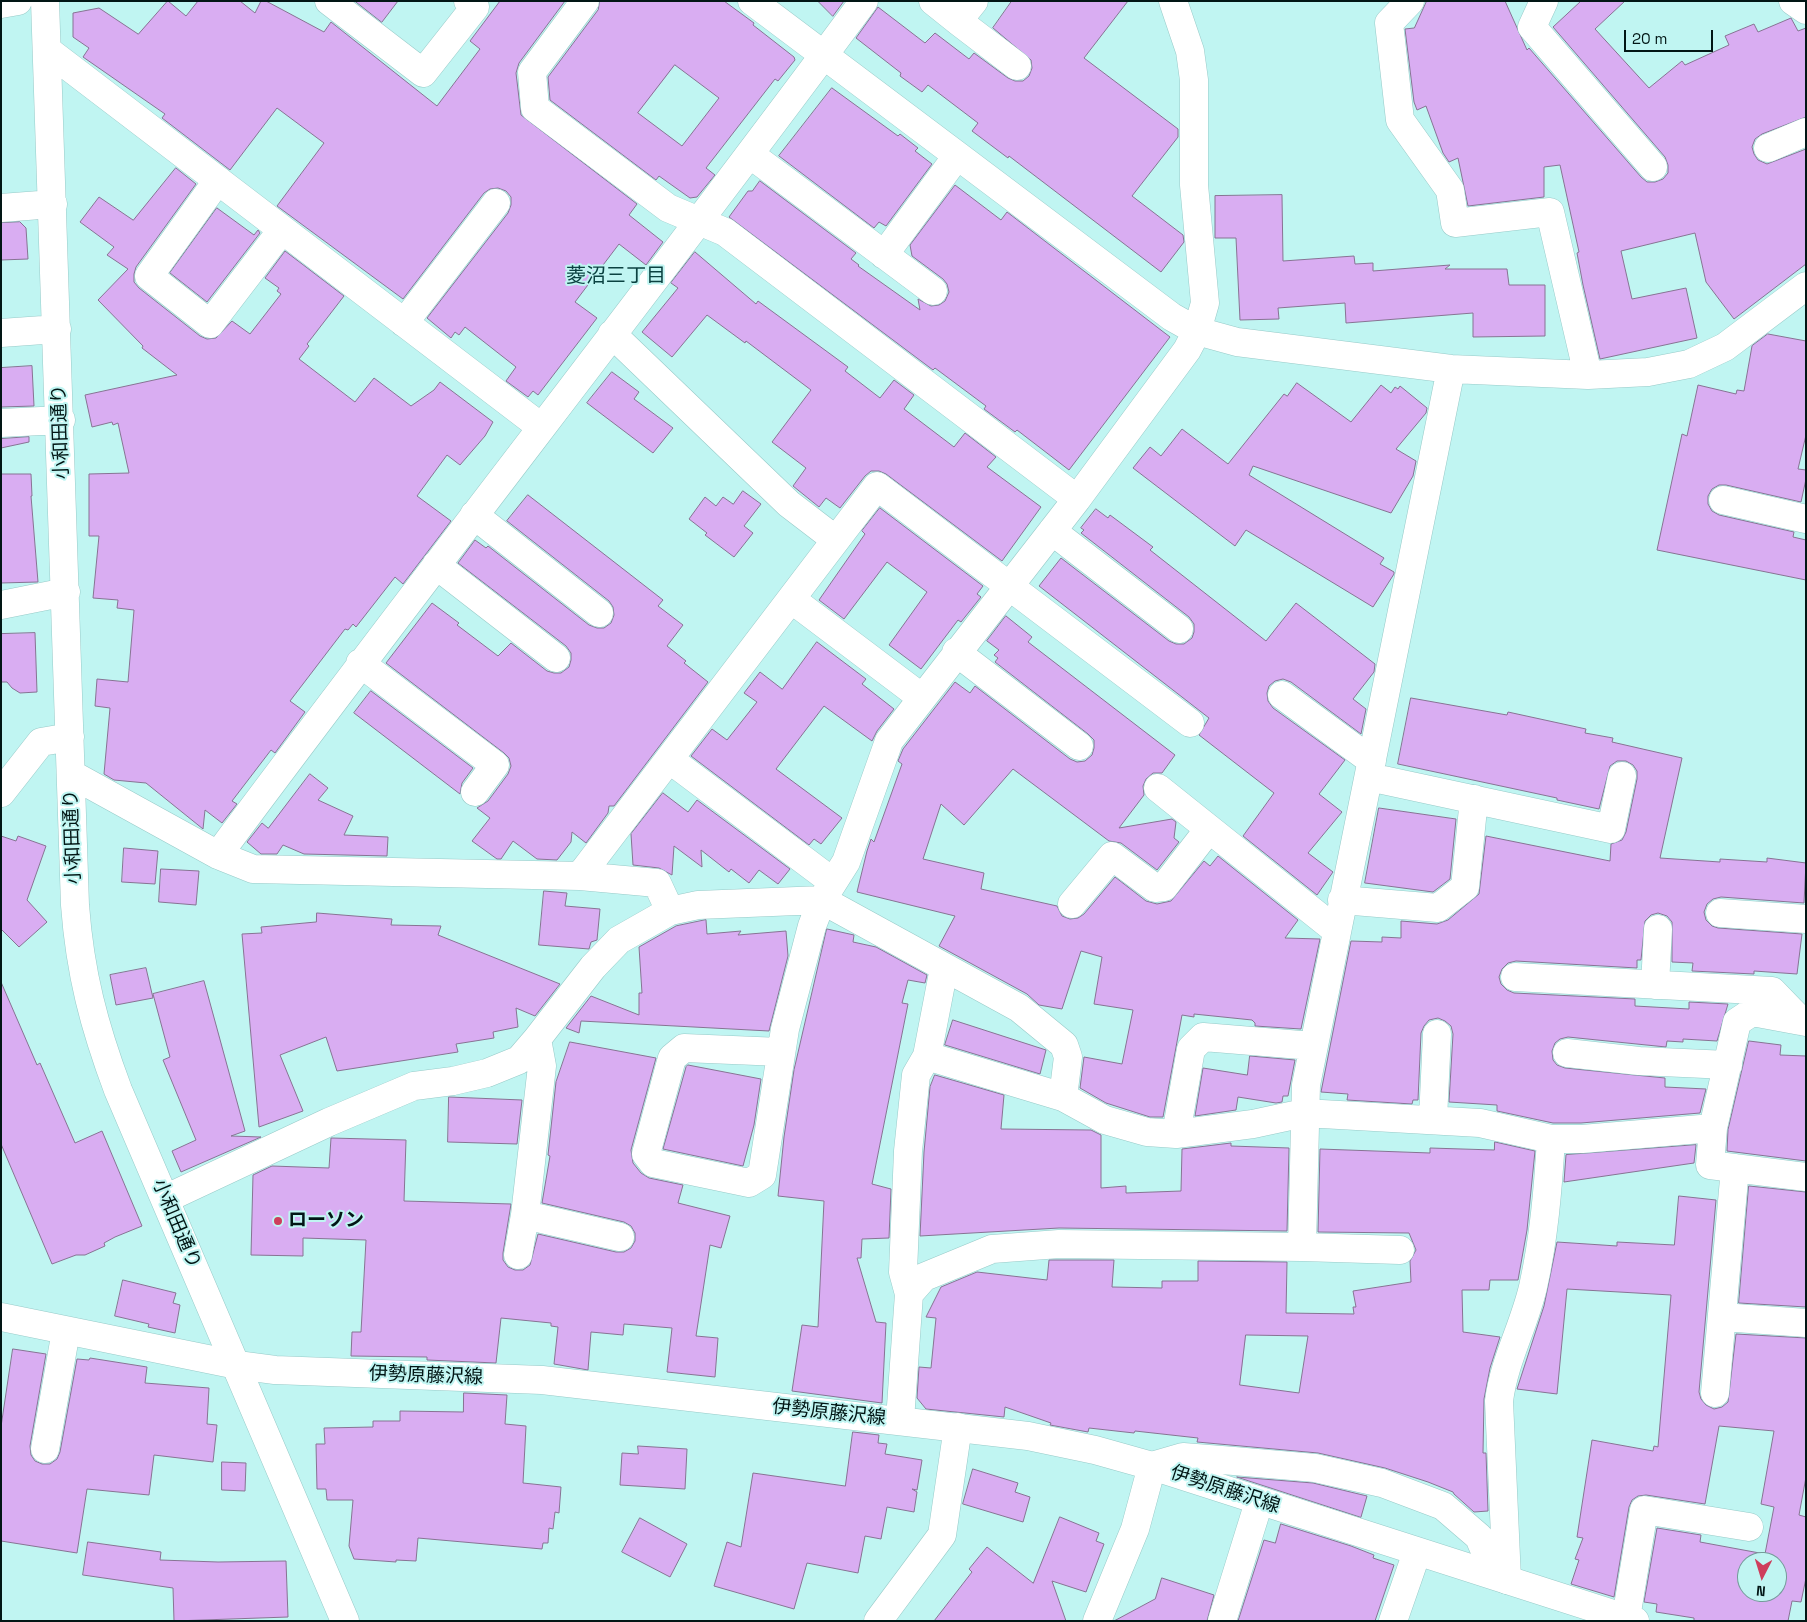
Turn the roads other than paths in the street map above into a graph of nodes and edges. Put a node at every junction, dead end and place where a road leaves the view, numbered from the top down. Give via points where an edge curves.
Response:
1 (18, 1) edge
2 (45, 1) edge
3 (330, 1) edge
4 (468, 1) edge
5 (585, 1) edge
6 (752, 1) edge
7 (864, 1) edge
8 (933, 1) edge
9 (1173, 1) edge
10 (1410, 1) edge
11 (1544, 1) edge
12 (1792, 1) edge
13 (1, 4) edge
14 (1806, 10) edge
15 (966, 11) edge
16 (47, 50) junction
17 (823, 56) junction
18 (1016, 66) dead end
19 (1806, 132) edge
20 (1768, 148) dead end
21 (751, 155) junction
22 (958, 156) junction
23 (1653, 167) dead end
24 (218, 180) junction
25 (496, 203) dead end
26 (53, 204) junction
27 (1, 208) edge
28 (699, 222) junction
29 (282, 230) junction
30 (884, 255) junction
31 (1806, 286) edge
32 (933, 291) dead end
33 (404, 323) junction
34 (57, 330) junction
35 (1197, 330) junction
36 (1, 333) edge
37 (612, 334) junction
38 (1450, 369) junction
39 (1588, 375) junction
40 (60, 420) junction
41 (1, 424) edge
42 (541, 427) junction
43 (1076, 500) junction
44 (1723, 500) dead end
45 (474, 515) junction
46 (1806, 519) edge
47 (1052, 531) junction
48 (836, 540) junction
49 (436, 565) junction
50 (1009, 586) junction
51 (66, 592) junction
52 (791, 599) junction
53 (1, 605) edge
54 (599, 613) dead end
55 (1179, 629) dead end
56 (956, 652) junction
57 (556, 658) dead end
58 (360, 663) junction
59 (1282, 695) dead end
60 (921, 698) junction
61 (1190, 724) dead end
62 (70, 737) junction
63 (1078, 746) dead end
64 (669, 759) junction
65 (1370, 769) junction
66 (71, 774) junction
67 (1622, 776) dead end
68 (1158, 788) dead end
69 (475, 792) dead end
70 (1, 793) edge
71 (1474, 799) junction
72 (1209, 829) junction
73 (218, 854) junction
74 (580, 876) junction
75 (827, 891) junction
76 (1342, 900) junction
77 (1072, 904) dead end
78 (670, 911) junction
79 (1720, 913) dead end
80 (1806, 919) edge
81 (1658, 929) dead end
82 (1337, 931) junction
83 (944, 968) junction
84 (1515, 977) dead end
85 (1655, 985) junction
86 (1804, 1012) edge
87 (1437, 1034) dead end
88 (537, 1039) junction
89 (1313, 1046) junction
90 (781, 1052) junction
91 (1567, 1053) dead end
92 (927, 1056) junction
93 (1728, 1065) junction
94 (1063, 1098) junction
95 (1304, 1113) junction
96 (1433, 1119) junction
97 (1713, 1128) junction
98 (1176, 1134) junction
99 (1551, 1139) junction
100 (1735, 1168) junction
101 (1806, 1177) edge
102 (165, 1199) junction
103 (525, 1214) junction
104 (620, 1237) dead end
105 (1302, 1247) junction
106 (1400, 1250) dead end
107 (518, 1256) dead end
108 (909, 1294) junction
109 (1, 1317) edge
110 (1722, 1317) junction
111 (1806, 1323) edge
112 (66, 1331) junction
113 (237, 1365) junction
114 (1715, 1393) dead end
115 (900, 1420) junction
116 (958, 1427) junction
117 (45, 1449) dead end
118 (1152, 1466) junction
119 (1259, 1502) junction
120 (1749, 1527) dead end
121 (1416, 1552) junction
122 (1501, 1578) junction
123 (1630, 1619) edge
124 (345, 1621) edge
125 (878, 1621) edge
126 (1097, 1621) edge
127 (1222, 1621) edge
128 (1393, 1621) edge

1 - 13 street
2 - 16 street, 小和田通り
3 - 4 street via 424,73 475,7
5 - 28 street via 532,72 534,108 668,208
6 - 17 street
7 - 17 street
8 - 15 street
9 - 35 street via 1190,51 1194,80 1194,185 1205,303
10 - 39 street via 1389,23 1400,120 1450,190 1455,223 1550,212
11 - 23 street via 1532,27
12 - 14 street
15 - 18 street
16 - 24 street
16 - 26 street, 小和田通り
17 - 21 street
17 - 22 street
19 - 20 street
21 - 28 street
21 - 30 street
22 - 30 street
22 - 35 street via 1172,317
24 - 29 street
24 - 29 street via 149,276 210,324
25 - 33 street
26 - 27 street
26 - 34 street, 小和田通り
28 - 37 street
28 - 43 street via 725,232
29 - 33 street
30 - 32 street
31 - 39 street via 1725,347 1688,364 1648,372
33 - 42 street
34 - 36 street
34 - 40 street, 小和田通り
35 - 38 street via 1237,342
35 - 43 street via 1187,350
37 - 42 street
37 - 48 street via 789,504
38 - 39 street
38 - 65 street
40 - 41 street
40 - 51 street, 小和田通り
42 - 45 street
43 - 47 street
44 - 46 street
45 - 49 street
45 - 54 street
47 - 50 street
47 - 55 street
48 - 50 street via 878,486
48 - 52 street
49 - 57 street
49 - 58 street
50 - 56 street
50 - 61 street
51 - 53 street
51 - 62 street, 小和田通り
52 - 60 street
52 - 64 street
56 - 60 street
56 - 63 street
58 - 69 street via 495,765
58 - 73 street
59 - 65 street
60 - 75 street via 889,741 846,862
62 - 66 street, 小和田通り
62 - 70 street via 41,742
64 - 74 street
64 - 75 street
65 - 71 street
65 - 76 street
66 - 73 street
66 - 102 street, 小和田通り via 78,948 87,994 118,1090
67 - 71 street via 1610,829
68 - 72 street
71 - 76 street via 1464,887 1438,908
72 - 77 street via 1164,887 1155,888 1112,856
72 - 82 street
73 - 74 street via 253,869
74 - 78 street via 657,883
75 - 78 street
75 - 83 street
75 - 90 street via 812,926
76 - 82 street
78 - 88 street via 619,940 593,967
79 - 80 street
81 - 85 street
82 - 89 street
83 - 92 street
83 - 94 street via 1019,1008 1064,1045 1068,1057
84 - 85 street
85 - 86 street via 1772,992
86 - 93 street via 1752,1012 1737,1022
87 - 96 street
88 - 102 street via 520,1060 487,1073 414,1086
88 - 103 street via 542,1066
89 - 95 street
89 - 98 street via 1202,1037 1191,1049
90 - 90 street via 684,1048 672,1058 646,1154 653,1163 749,1184 762,1175
91 - 93 street via 1638,1061
92 - 94 street
92 - 108 street via 916,1075 908,1151 903,1272
93 - 97 street
94 - 98 street via 1106,1120 1148,1132
95 - 96 street
95 - 98 street
95 - 105 street
96 - 99 street via 1480,1123
97 - 99 street
97 - 100 street via 1710,1164
99 - 122 street via 1546,1217 1533,1289 1502,1381 1499,1401
100 - 101 street
100 - 110 street
102 - 113 street, 小和田通り
103 - 104 street
103 - 107 street
105 - 106 street
105 - 108 street via 1059,1244 992,1249 924,1277
108 - 115 street
109 - 112 street, 伊勢原藤沢線
110 - 111 street
110 - 114 street
112 - 113 street, 伊勢原藤沢線
112 - 117 street
113 - 115 street, 伊勢原藤沢線 via 275,1370 542,1380
113 - 124 street, 小和田通り
115 - 116 street, 伊勢原藤沢線
116 - 118 street, 伊勢原藤沢線 via 1028,1436
116 - 125 street via 942,1535
118 - 119 street, 伊勢原藤沢線
118 - 122 street via 1183,1457 1226,1460 1315,1468 1382,1483 1443,1506 1479,1537
118 - 126 street via 1135,1530
119 - 121 street, 伊勢原藤沢線
119 - 127 street
120 - 123 street via 1644,1510
121 - 122 street, 伊勢原藤沢線
121 - 128 street
122 - 123 street, 伊勢原藤沢線

